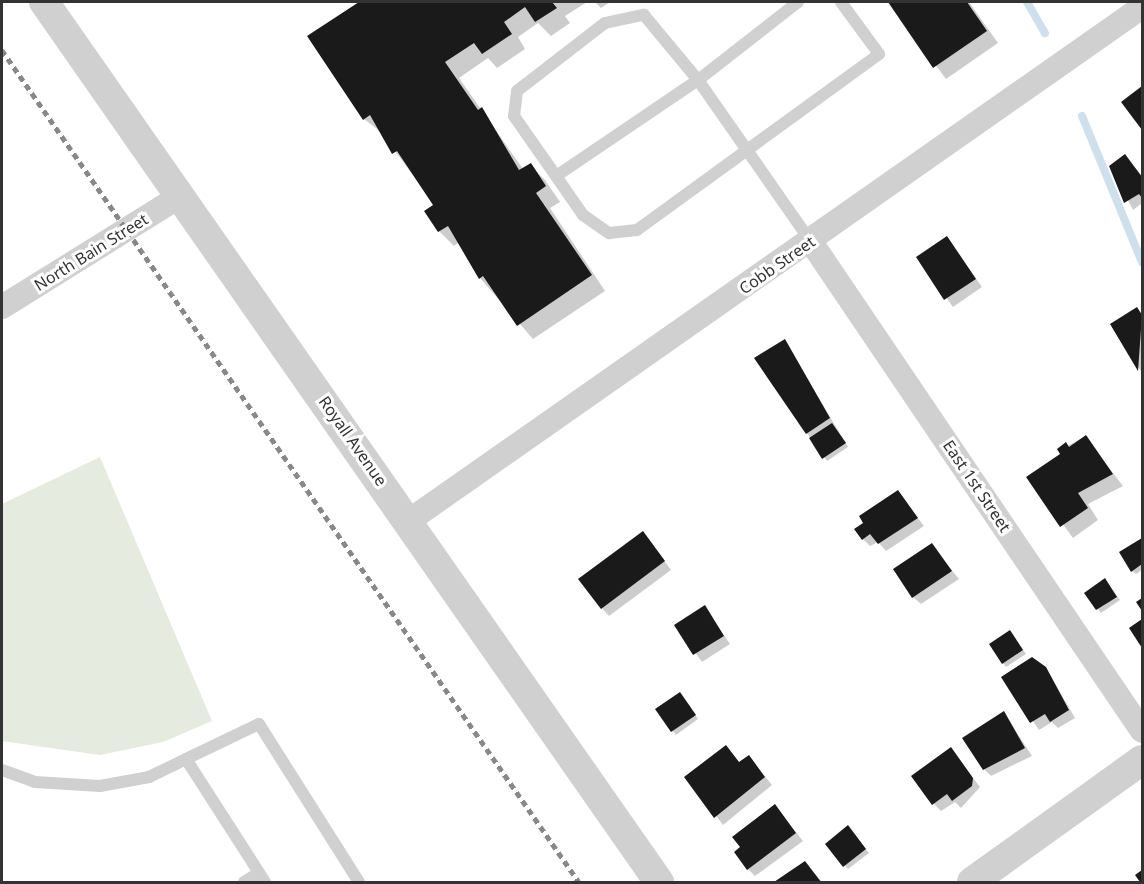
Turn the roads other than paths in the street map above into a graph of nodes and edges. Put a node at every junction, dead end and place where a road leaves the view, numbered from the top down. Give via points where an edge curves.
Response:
1 (44, 2) edge
2 (798, 2) edge
3 (841, 2) edge
4 (1143, 6) edge
5 (698, 80) junction
6 (750, 153) junction
7 (556, 176) junction
8 (180, 196) junction
9 (811, 242) junction
10 (2, 307) edge
11 (410, 520) junction
12 (1143, 731) edge
13 (186, 759) junction
14 (1143, 760) edge
15 (2, 770) edge
16 (262, 878) edge
17 (244, 882) edge
18 (359, 882) edge
19 (659, 882) edge
20 (972, 882) edge

1 - 8 street, Royall Avenue
2 - 5 lane
3 - 6 lane via 879,54
4 - 9 street, Cobb Street
5 - 6 lane
5 - 7 lane
5 - 7 lane via 644,15 605,24 517,91 514,116
6 - 7 lane via 637,230 609,233 582,215
6 - 9 lane
8 - 10 street, North Bain Street
8 - 11 street, Royall Avenue
9 - 11 street, Cobb Street
9 - 12 street, East 1st Street
11 - 19 street, Royall Avenue
13 - 15 lane via 149,777 100,786 35,782
13 - 16 lane
13 - 18 lane via 260,724
14 - 20 street
16 - 17 lane

